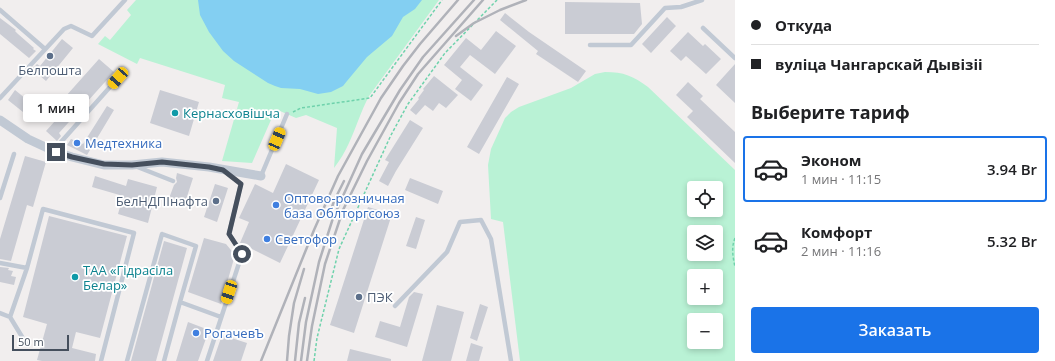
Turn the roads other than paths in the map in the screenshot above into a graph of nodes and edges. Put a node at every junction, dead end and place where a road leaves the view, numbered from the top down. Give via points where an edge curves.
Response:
1 (125, 0) edge
2 (702, 0) edge
3 (0, 10) edge
4 (703, 28) dead end
5 (590, 45) dead end
6 (45, 49) junction
7 (735, 58) edge
8 (118, 78) dead end
9 (0, 98) edge
10 (287, 114) road end
11 (0, 120) edge
12 (56, 152) junction
13 (14, 154) dead end
14 (132, 165) junction
15 (223, 170) junction
16 (261, 176) joint
17 (173, 181) dead end
18 (0, 198) edge
19 (0, 263) edge
20 (27, 268) junction
21 (180, 302) junction
22 (395, 306) dead end
23 (0, 313) edge
24 (10, 317) junction
25 (221, 317) junction
26 (27, 345) dead end
27 (101, 361) edge
28 (127, 361) edge
29 (164, 361) edge
30 (207, 361) edge
31 (511, 361) edge

1 - 6 lane via 92,36 71,26 64,29
2 - 5 lane via 682,7 665,8 631,45
3 - 6 lane
4 - 7 lane
6 - 9 lane
8 - 12 lane via 61,142
10 - 16 lane
11 - 12 street via 28,139
12 - 14 street via 104,164
13 - 18 lane
14 - 15 street via 162,162
14 - 17 lane
15 - 16 street
15 - 25 lane via 241,184 229,234 242,254
19 - 20 lane
20 - 24 lane
20 - 27 lane via 43,210 134,233
21 - 25 lane
21 - 28 lane via 196,246 162,234
21 - 29 lane
22 - 31 lane via 447,252 460,222 481,220 491,239
23 - 24 lane
24 - 26 lane
25 - 30 lane

